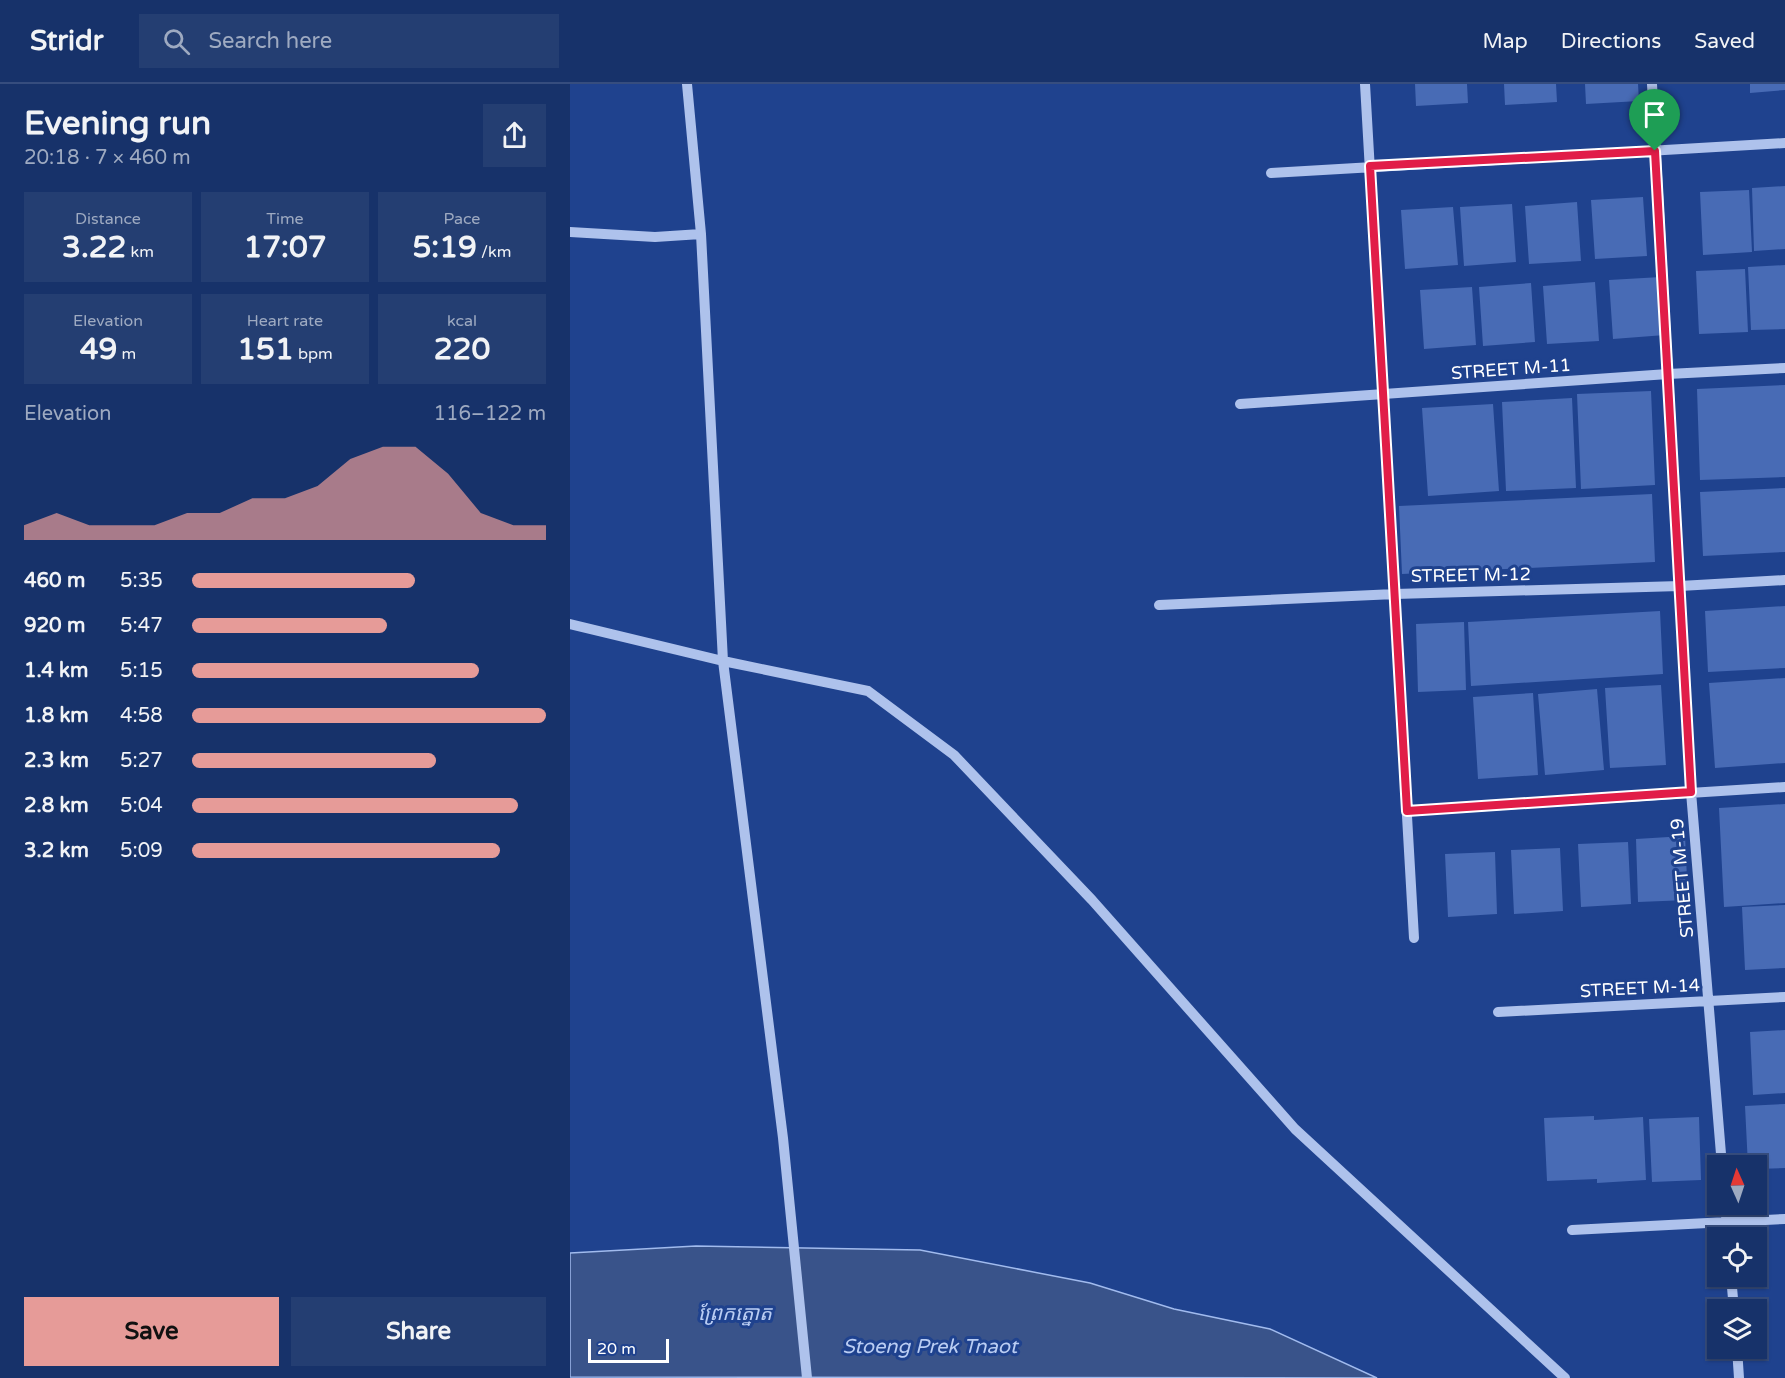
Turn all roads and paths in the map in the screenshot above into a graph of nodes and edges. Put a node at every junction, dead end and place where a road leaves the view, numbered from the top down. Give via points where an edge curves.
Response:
1 (687, 84) edge
2 (1365, 84) edge
3 (1652, 84) edge
4 (1785, 143) edge
5 (1655, 151) junction
6 (1370, 166) junction
7 (1270, 173) dead end
8 (570, 232) edge
9 (701, 234) junction
10 (1785, 368) edge
11 (1668, 374) junction
12 (1383, 394) junction
13 (1240, 404) dead end
14 (1785, 580) edge
15 (1680, 586) junction
16 (1395, 594) junction
17 (1159, 605) dead end
18 (570, 624) edge
19 (723, 661) junction
20 (1785, 787) edge
21 (1691, 792) junction
22 (1407, 811) junction
23 (1414, 938) dead end
24 (1785, 997) edge
25 (1708, 1001) junction
26 (1498, 1012) dead end
27 (1721, 1155) edge
28 (1726, 1215) edge
29 (1785, 1219) edge
30 (1727, 1222) junction
31 (1727, 1227) edge
32 (1572, 1230) dead end
33 (1738, 1359) edge
34 (807, 1378) edge
35 (1565, 1378) edge
36 (1739, 1378) edge

1 - 9 street
2 - 6 street
3 - 5 street, STREET M-19
4 - 5 street
5 - 6 street
5 - 11 street, STREET M-19
6 - 7 street
6 - 12 street
8 - 9 street via 655,237
9 - 19 street
10 - 11 street, STREET M-11
11 - 12 street, STREET M-11
11 - 15 street, STREET M-19
12 - 13 street, STREET M-11
12 - 16 street
14 - 15 street, STREET M-12
15 - 16 street, STREET M-12
15 - 21 street, STREET M-19
16 - 17 street, STREET M-12
16 - 22 street
18 - 19 street
19 - 34 street via 783,1138
19 - 35 street via 868,691 954,755 1092,900 1295,1129
20 - 21 street
21 - 22 street
21 - 25 street, STREET M-19
22 - 23 street
24 - 25 street, STREET M-14
25 - 26 street, STREET M-14
25 - 27 street, STREET M-19
28 - 30 street
29 - 30 street
30 - 31 street
30 - 32 street
33 - 36 street

